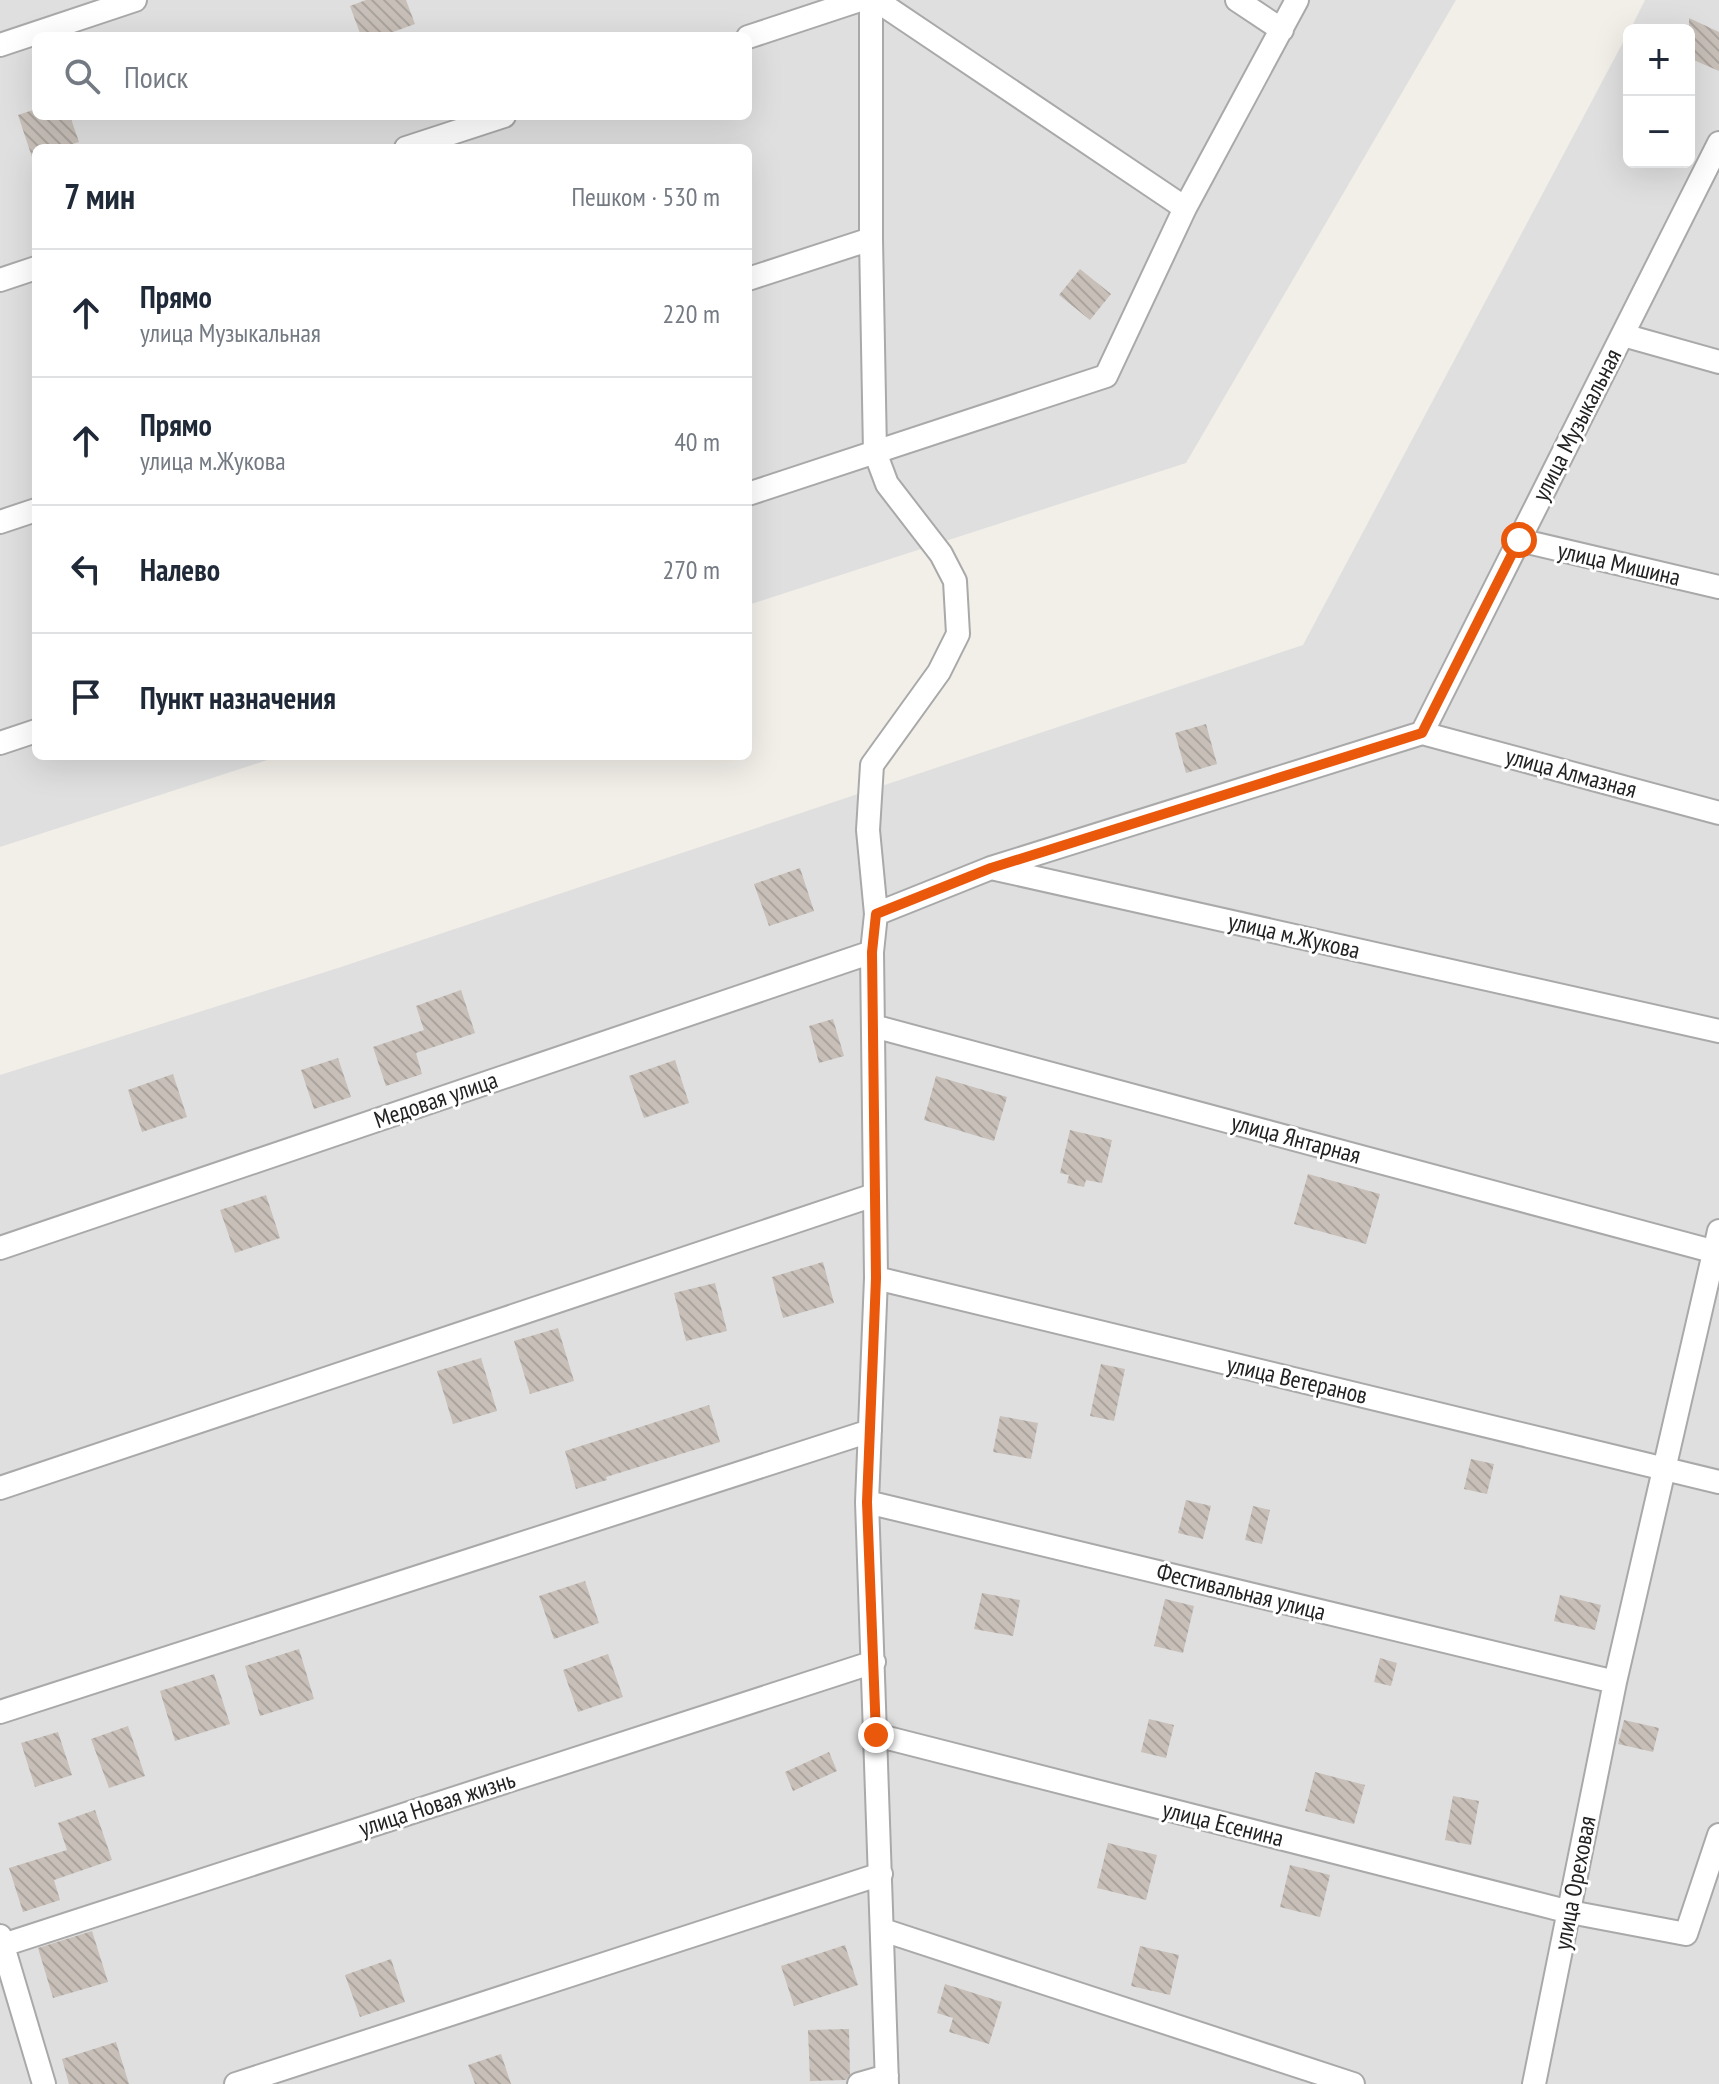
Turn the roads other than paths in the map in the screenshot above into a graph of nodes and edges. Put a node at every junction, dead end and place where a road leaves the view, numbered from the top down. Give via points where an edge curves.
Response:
1 (135, 0) edge
2 (860, 0) edge
3 (873, 0) edge
4 (1237, 0) edge
5 (1297, 0) edge
6 (1282, 30) junction
7 (39, 32) edge
8 (32, 34) edge
9 (752, 36) edge
10 (0, 45) edge
11 (492, 120) edge
12 (1719, 143) edge
13 (418, 144) edge
14 (1185, 208) junction
15 (871, 239) junction
16 (32, 269) edge
17 (752, 278) edge
18 (0, 280) edge
19 (1623, 335) junction
20 (1719, 362) edge
21 (875, 452) junction
22 (752, 493) edge
23 (32, 511) edge
24 (0, 522) edge
25 (1519, 540) junction
26 (1719, 587) edge
27 (32, 732) edge
28 (1422, 733) junction
29 (0, 743) edge
30 (1719, 813) edge
31 (991, 868) junction
32 (876, 914) junction
33 (872, 952) junction
34 (873, 1026) junction
35 (1719, 1031) edge
36 (874, 1195) junction
37 (1718, 1245) edge
38 (0, 1248) edge
39 (876, 1278) junction
40 (870, 1431) junction
41 (1666, 1468) junction
42 (1719, 1482) edge
43 (0, 1488) edge
44 (867, 1502) junction
45 (874, 1662) junction
46 (1615, 1682) junction
47 (0, 1712) edge
48 (876, 1735) junction
49 (1719, 1835) edge
50 (881, 1874) junction
51 (1570, 1912) junction
52 (883, 1930) junction
53 (1, 1943) edge
54 (887, 2080) edge
55 (44, 2084) edge
56 (236, 2084) edge
57 (859, 2084) edge
58 (1353, 2084) edge
59 (1534, 2084) edge

1 - 7 street
2 - 9 street
3 - 14 street
3 - 15 street
4 - 6 street
5 - 6 street
6 - 14 street
8 - 10 street
11 - 13 street
12 - 19 street, улица Музыкальная
14 - 21 street via 1106,376
15 - 17 street
15 - 21 street
16 - 18 street
19 - 20 street
19 - 25 street, улица Музыкальная
21 - 22 street
21 - 32 street via 887,484 941,554 955,581 958,634 939,672 872,765 868,830
23 - 24 street
25 - 26 street, улица Мишина
25 - 28 street, улица Музыкальная
27 - 29 street
28 - 30 street, улица Алмазная
28 - 31 street
31 - 32 street
31 - 35 street, улица м.Жукова
32 - 33 street
33 - 34 street
33 - 38 street, Медовая улица
34 - 36 street
34 - 37 street, улица Янтарная
36 - 39 street
36 - 43 street
37 - 41 street, улица Ореховая
39 - 40 street
39 - 41 street, улица Ветеранов
40 - 44 street
40 - 47 street
41 - 42 street, улица Ветеранов
41 - 46 street, улица Ореховая
44 - 45 street
44 - 46 street, Фестивальная улица
45 - 48 street
45 - 53 street, улица Новая жизнь
46 - 51 street, улица Ореховая
48 - 50 street
48 - 51 street, улица Есенина
49 - 51 street, улица Есенина via 1686,1934
50 - 52 street
50 - 56 street
51 - 59 street, улица Ореховая
52 - 54 street
52 - 58 street
53 - 55 street
54 - 57 street

